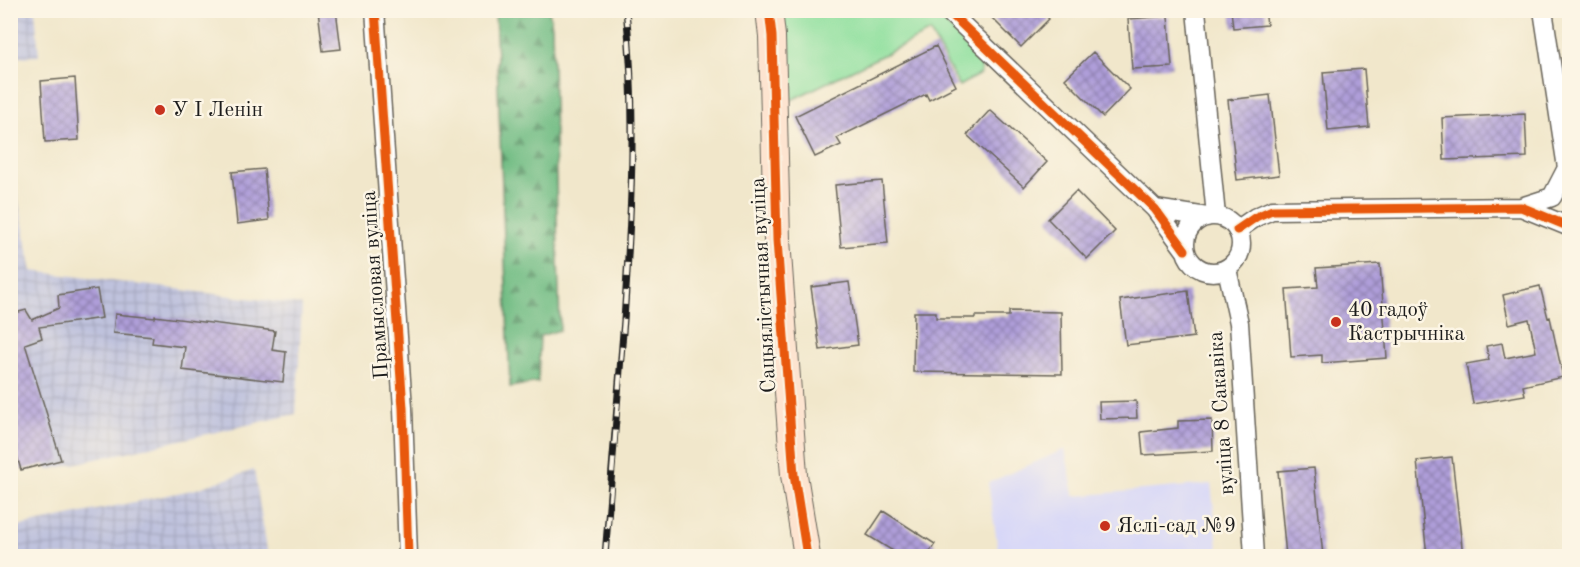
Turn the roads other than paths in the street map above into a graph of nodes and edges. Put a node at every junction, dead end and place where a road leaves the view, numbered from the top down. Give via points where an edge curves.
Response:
1 (375, 10) edge
2 (769, 10) edge
3 (947, 10) edge
4 (1196, 10) edge
5 (1543, 10) edge
6 (1521, 207) junction
7 (1155, 209) junction
8 (1211, 217) junction
9 (1569, 227) edge
10 (1237, 230) junction
11 (1185, 250) junction
12 (1227, 269) junction
13 (408, 556) edge
14 (807, 556) edge
15 (1254, 556) edge

1 - 13 street, Прамысловая вуліца via 403,408
2 - 14 street, Сацыялістычная вуліца via 777,240 794,475
3 - 7 street
4 - 8 street
5 - 6 street via 1567,168 1552,197
6 - 9 street
6 - 10 street via 1272,210
7 - 8 street
7 - 11 street
8 - 10 street via 1232,223
8 - 11 street via 1199,220 1187,233
10 - 12 street via 1241,247
11 - 12 street via 1201,270
12 - 15 street, вуліца 8 Сакавіка via 1239,323

